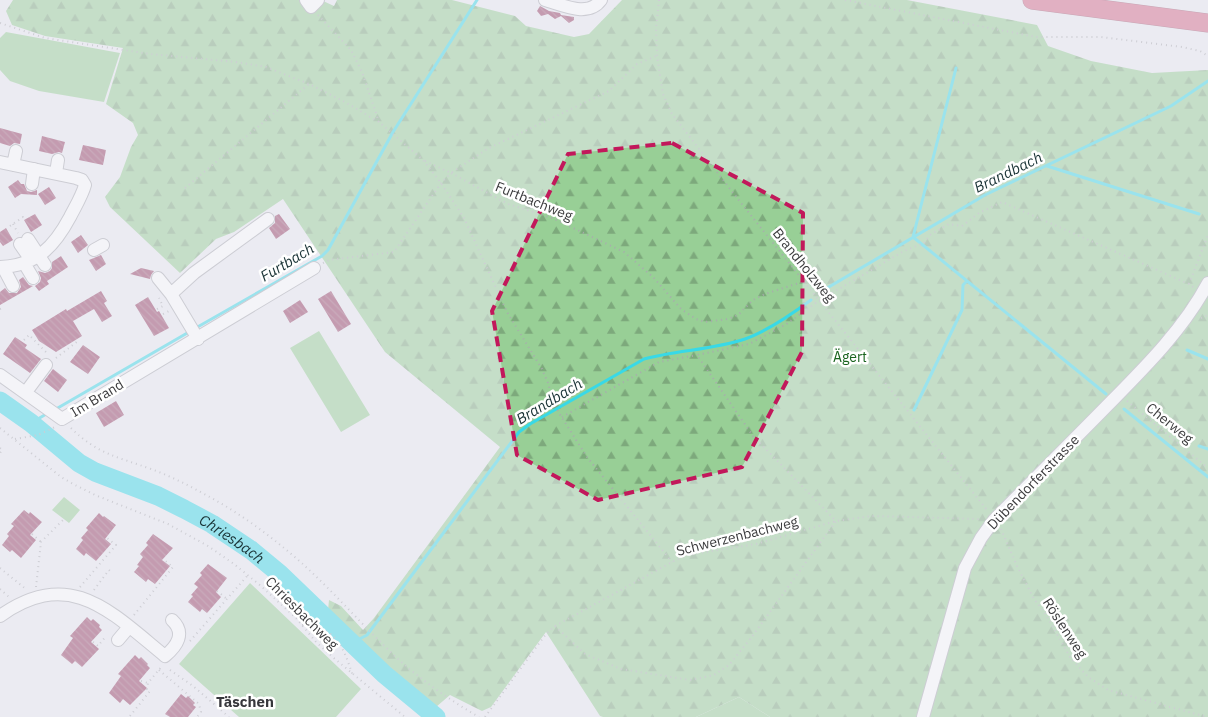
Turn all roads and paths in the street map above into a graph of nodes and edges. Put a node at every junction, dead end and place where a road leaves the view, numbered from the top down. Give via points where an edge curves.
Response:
1 (306, 0) edge
2 (318, 0) edge
3 (545, 0) edge
4 (601, 0) edge
5 (660, 0) edge
6 (845, 0) edge
7 (1032, 0) edge
8 (323, 20) dead end
9 (1208, 22) edge
10 (0, 23) edge
11 (656, 56) junction
12 (1208, 56) edge
13 (309, 84) junction
14 (379, 122) junction
15 (16, 151) dead end
16 (58, 160) dead end
17 (423, 160) junction
18 (0, 162) edge
19 (13, 165) junction
20 (34, 169) junction
21 (451, 173) junction
22 (56, 174) junction
23 (441, 183) junction
24 (32, 184) dead end
25 (185, 188) dead end
26 (24, 218) dead end
27 (268, 219) dead end
28 (12, 224) junction
29 (10, 226) dead end
30 (1208, 235) edge
31 (22, 238) joint
32 (35, 261) junction
33 (314, 268) joint
34 (1, 269) edge
35 (33, 278) dead end
36 (158, 278) dead end
37 (805, 281) junction
38 (1208, 283) edge
39 (1189, 284) junction
40 (11, 286) dead end
41 (171, 294) junction
42 (1205, 297) edge
43 (820, 300) junction
44 (4, 306) dead end
45 (162, 306) dead end
46 (0, 309) edge
47 (157, 309) dead end
48 (1208, 315) edge
49 (1199, 319) dead end
50 (197, 337) junction
51 (24, 340) dead end
52 (697, 355) junction
53 (48, 362) joint
54 (0, 375) edge
55 (26, 392) junction
56 (1119, 394) junction
57 (56, 414) junction
58 (561, 417) junction
59 (0, 428) edge
60 (48, 431) dead end
61 (15, 439) junction
62 (0, 448) edge
63 (0, 453) edge
64 (1208, 468) edge
65 (64, 519) dead end
66 (836, 521) junction
67 (997, 524) junction
68 (32, 534) dead end
69 (996, 534) dead end
70 (107, 538) dead end
71 (41, 542) junction
72 (164, 560) dead end
73 (672, 562) junction
74 (0, 568) edge
75 (110, 571) dead end
76 (248, 574) junction
77 (36, 587) dead end
78 (80, 587) dead end
79 (0, 589) edge
80 (27, 590) dead end
81 (217, 591) dead end
82 (92, 592) dead end
83 (10, 598) dead end
84 (227, 599) junction
85 (0, 616) edge
86 (172, 620) dead end
87 (130, 623) junction
88 (302, 625) junction
89 (555, 626) junction
90 (118, 640) dead end
91 (93, 642) dead end
92 (98, 646) dead end
93 (176, 647) junction
94 (164, 661) junction
95 (159, 670) junction
96 (170, 670) dead end
97 (354, 676) junction
98 (141, 681) dead end
99 (148, 684) junction
100 (130, 716) dead end
101 (197, 717) edge
102 (229, 717) edge
103 (405, 717) edge
104 (479, 717) edge
105 (485, 717) edge
106 (923, 717) edge
107 (1205, 717) edge

1 - 2 street via 311,7
3 - 4 street via 585,10 593,8
5 - 11 path, Brandholzweg
6 - 12 path via 1036,37 1101,37 1182,47
7 - 9 highway
8 - 14 path via 351,50
10 - 13 path via 46,38 266,67
11 - 21 path via 637,64 609,91 487,149
11 - 37 path, Brandholzweg via 663,94 672,114
13 - 14 path
13 - 25 path
14 - 17 path
15 - 19 street
16 - 22 street
17 - 21 path, Furtbachweg
17 - 23 path
18 - 19 street
19 - 20 street
20 - 22 street
20 - 24 street
21 - 23 path
21 - 37 path, Furtbachweg via 508,204 552,218 624,252 653,277 681,309 705,322 738,315 753,300
22 - 32 street via 82,180 85,185 61,233
23 - 33 path via 394,252 329,260
23 - 58 path via 464,218 507,312 542,369
26 - 28 path
27 - 41 street
28 - 29 path
28 - 31 path
30 - 39 path
31 - 32 street
32 - 34 street
32 - 35 street
33 - 50 street, Im Brand
34 - 40 street
36 - 41 street
37 - 43 path, Brandholzweg
38 - 42 street, Dübendorferstrasse
39 - 42 path
39 - 43 path via 1002,202 962,226 949,224 930,235 924,243
41 - 50 street via 187,309 189,324
42 - 56 street, Dübendorferstrasse
43 - 52 path via 749,344
43 - 67 path, Brandholzweg
44 - 46 path
45 - 47 path
48 - 49 path
50 - 57 street, Im Brand
51 - 53 path via 29,335
52 - 58 path via 659,362
52 - 66 path via 752,436
53 - 55 street
54 - 55 street, Im Brand
55 - 57 street, Im Brand
56 - 64 path, Cherweg
56 - 67 street, Dübendorferstrasse
57 - 104 path via 88,443 105,453 184,483 250,522 291,554 419,677
58 - 73 path via 587,457
59 - 61 path, Chriesbachweg
60 - 61 path
61 - 76 path, Chriesbachweg via 60,477 180,530
62 - 63 path
65 - 71 path
66 - 67 path, Schwerzenbachweg via 872,516
66 - 73 path, Schwerzenbachweg via 756,544 687,555
66 - 89 path via 751,638 729,665 714,675 690,680 621,669 585,654
67 - 69 path
67 - 106 street, Dübendorferstrasse via 981,538 965,568
67 - 107 path, Röslenweg via 1034,599 1070,657 1088,677 1108,690
68 - 71 path
70 - 78 path via 116,545
71 - 77 path
72 - 87 path via 173,567
73 - 89 path, Schwerzenbachweg
74 - 80 path
75 - 82 path
76 - 84 path
76 - 88 path, Chriesbachweg
79 - 83 path
81 - 84 path
84 - 93 path via 196,636 185,645
85 - 87 street via 31,599 61,594 89,600
86 - 93 street via 179,630
87 - 90 street
87 - 94 street
88 - 97 path, Chriesbachweg
88 - 97 path via 318,626 332,635 347,656
89 - 105 path, Schwerzenbachweg
91 - 92 path
93 - 94 street
94 - 95 path
95 - 99 path
95 - 101 path via 199,704 201,712
96 - 102 path
97 - 103 path, Chriesbachweg
98 - 99 path
99 - 100 path via 150,691

